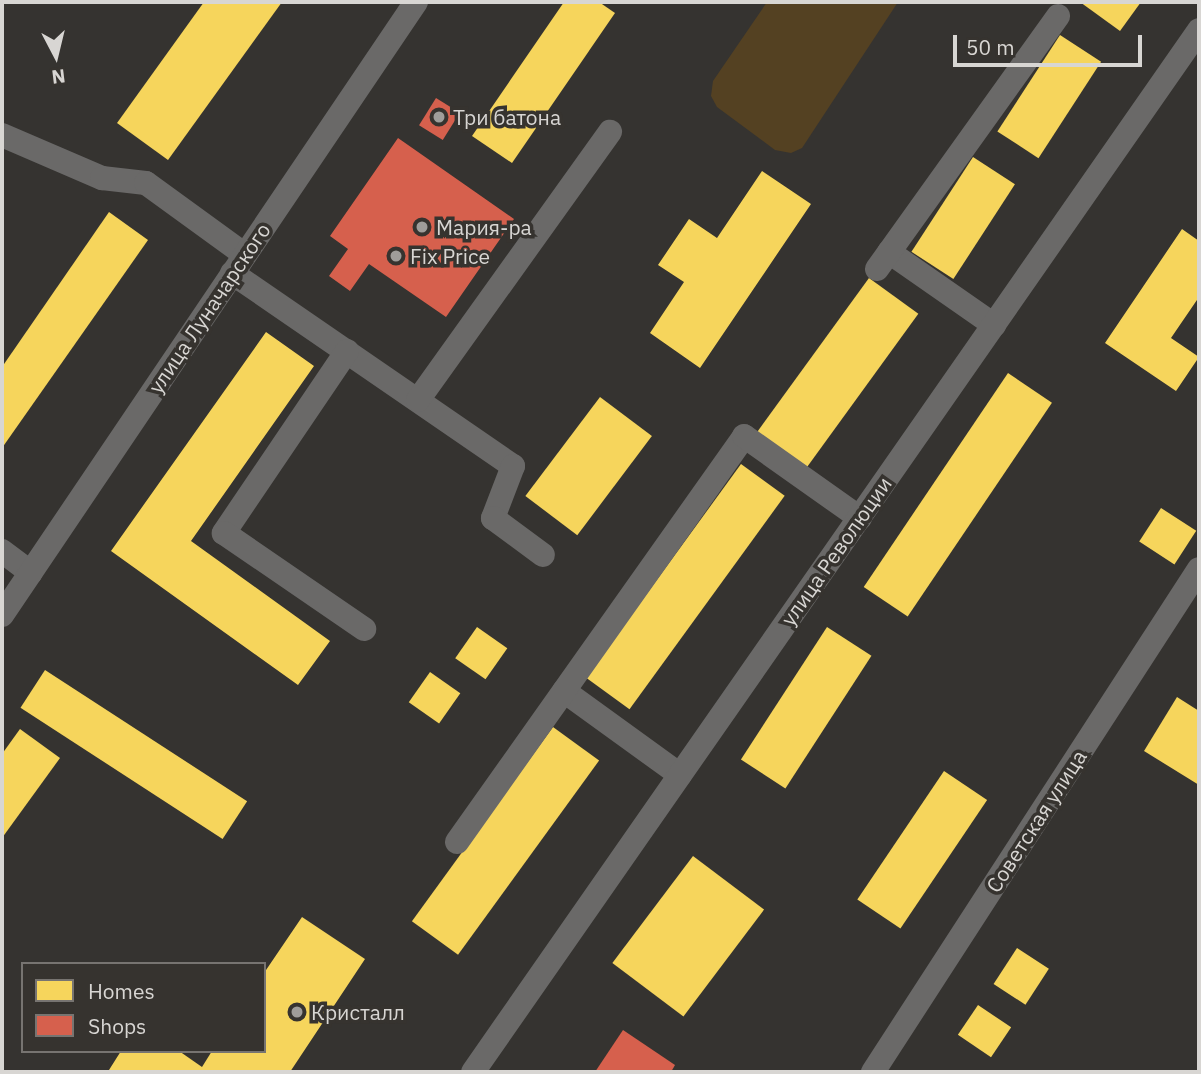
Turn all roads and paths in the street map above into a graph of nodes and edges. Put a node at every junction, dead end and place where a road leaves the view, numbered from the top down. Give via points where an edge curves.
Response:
1 (416, 2) edge
2 (1058, 16) dead end
3 (1199, 30) edge
4 (610, 132) dead end
5 (2, 135) edge
6 (238, 264) junction
7 (994, 325) junction
8 (347, 351) junction
9 (418, 400) junction
10 (860, 518) junction
11 (2, 551) edge
12 (543, 555) dead end
13 (1199, 569) edge
14 (31, 573) junction
15 (2, 615) edge
16 (364, 629) dead end
17 (564, 691) junction
18 (680, 775) junction
19 (457, 842) dead end
20 (473, 1072) edge
21 (873, 1072) edge

1 - 6 street, улица Луначарского
2 - 7 street via 883,260
3 - 7 street, улица Революции
4 - 9 street
5 - 6 street via 102,178 146,183
6 - 8 street
6 - 14 street, улица Луначарского
7 - 10 street, улица Революции
8 - 9 street
8 - 16 street via 224,533
9 - 12 street via 513,467 493,518
10 - 17 street via 744,436
10 - 18 street, улица Революции
11 - 14 street
13 - 21 street, Советская улица
14 - 15 street, улица Луначарского
17 - 18 street
17 - 19 street
18 - 20 street, улица Революции

